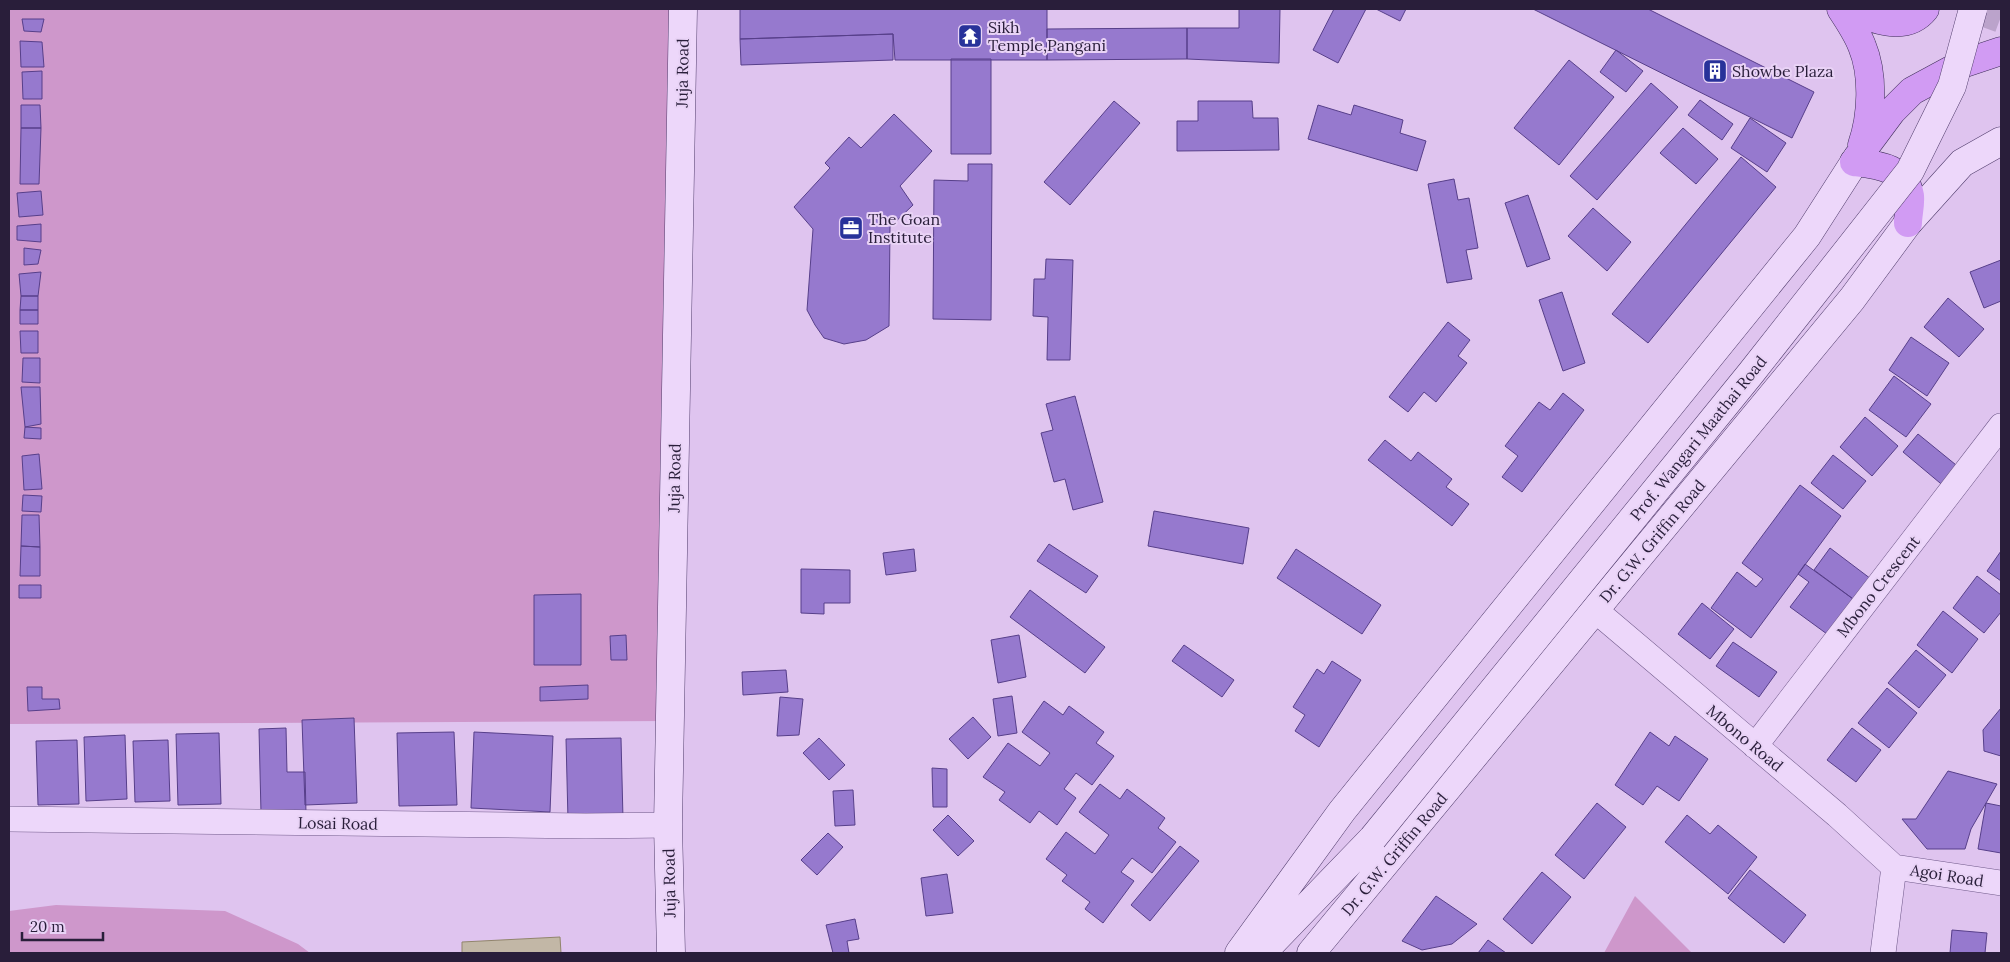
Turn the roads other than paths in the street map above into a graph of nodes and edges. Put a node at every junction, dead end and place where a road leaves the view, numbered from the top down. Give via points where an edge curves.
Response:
1 (684, 9) edge
2 (1841, 9) edge
3 (1847, 9) edge
4 (1925, 9) edge
5 (1973, 9) edge
6 (2001, 51) edge
7 (2001, 141) edge
8 (1855, 160) junction
9 (1908, 223) junction
10 (2001, 426) edge
11 (1595, 610) junction
12 (1755, 746) junction
13 (9, 819) edge
14 (668, 825) junction
15 (1373, 838) junction
16 (1894, 867) junction
17 (2001, 883) edge
18 (671, 951) edge
19 (1239, 953) edge
20 (1262, 953) edge
21 (1294, 953) edge
22 (1311, 953) edge
23 (1882, 953) edge

1 - 14 main road, Juja Road
2 - 8 main road via 1863,48 1868,70 1868,129
3 - 4 main road via 1895,23 1912,19
5 - 15 main road, Prof. Wangari Maathai Road, bridge via 1952,86 1905,178
6 - 8 main road via 1962,64 1912,91 1892,111
7 - 9 main road, Dr. G.W. Griffin Road via 1962,163
8 - 9 main road via 1895,171 1905,181 1910,196
8 - 19 main road via 1807,236 1342,811
9 - 11 main road, Dr. G.W. Griffin Road via 1852,299
10 - 12 street, Mbono Crescent
11 - 12 street, Mbono Road
11 - 22 main road, Dr. G.W. Griffin Road
12 - 16 street, Mbono Road
13 - 14 street, Losai Road
14 - 18 main road, Juja Road
15 - 20 main road, Dr. G.W. Griffin Road
15 - 21 main road
16 - 17 street, Agoi Road
16 - 23 street

